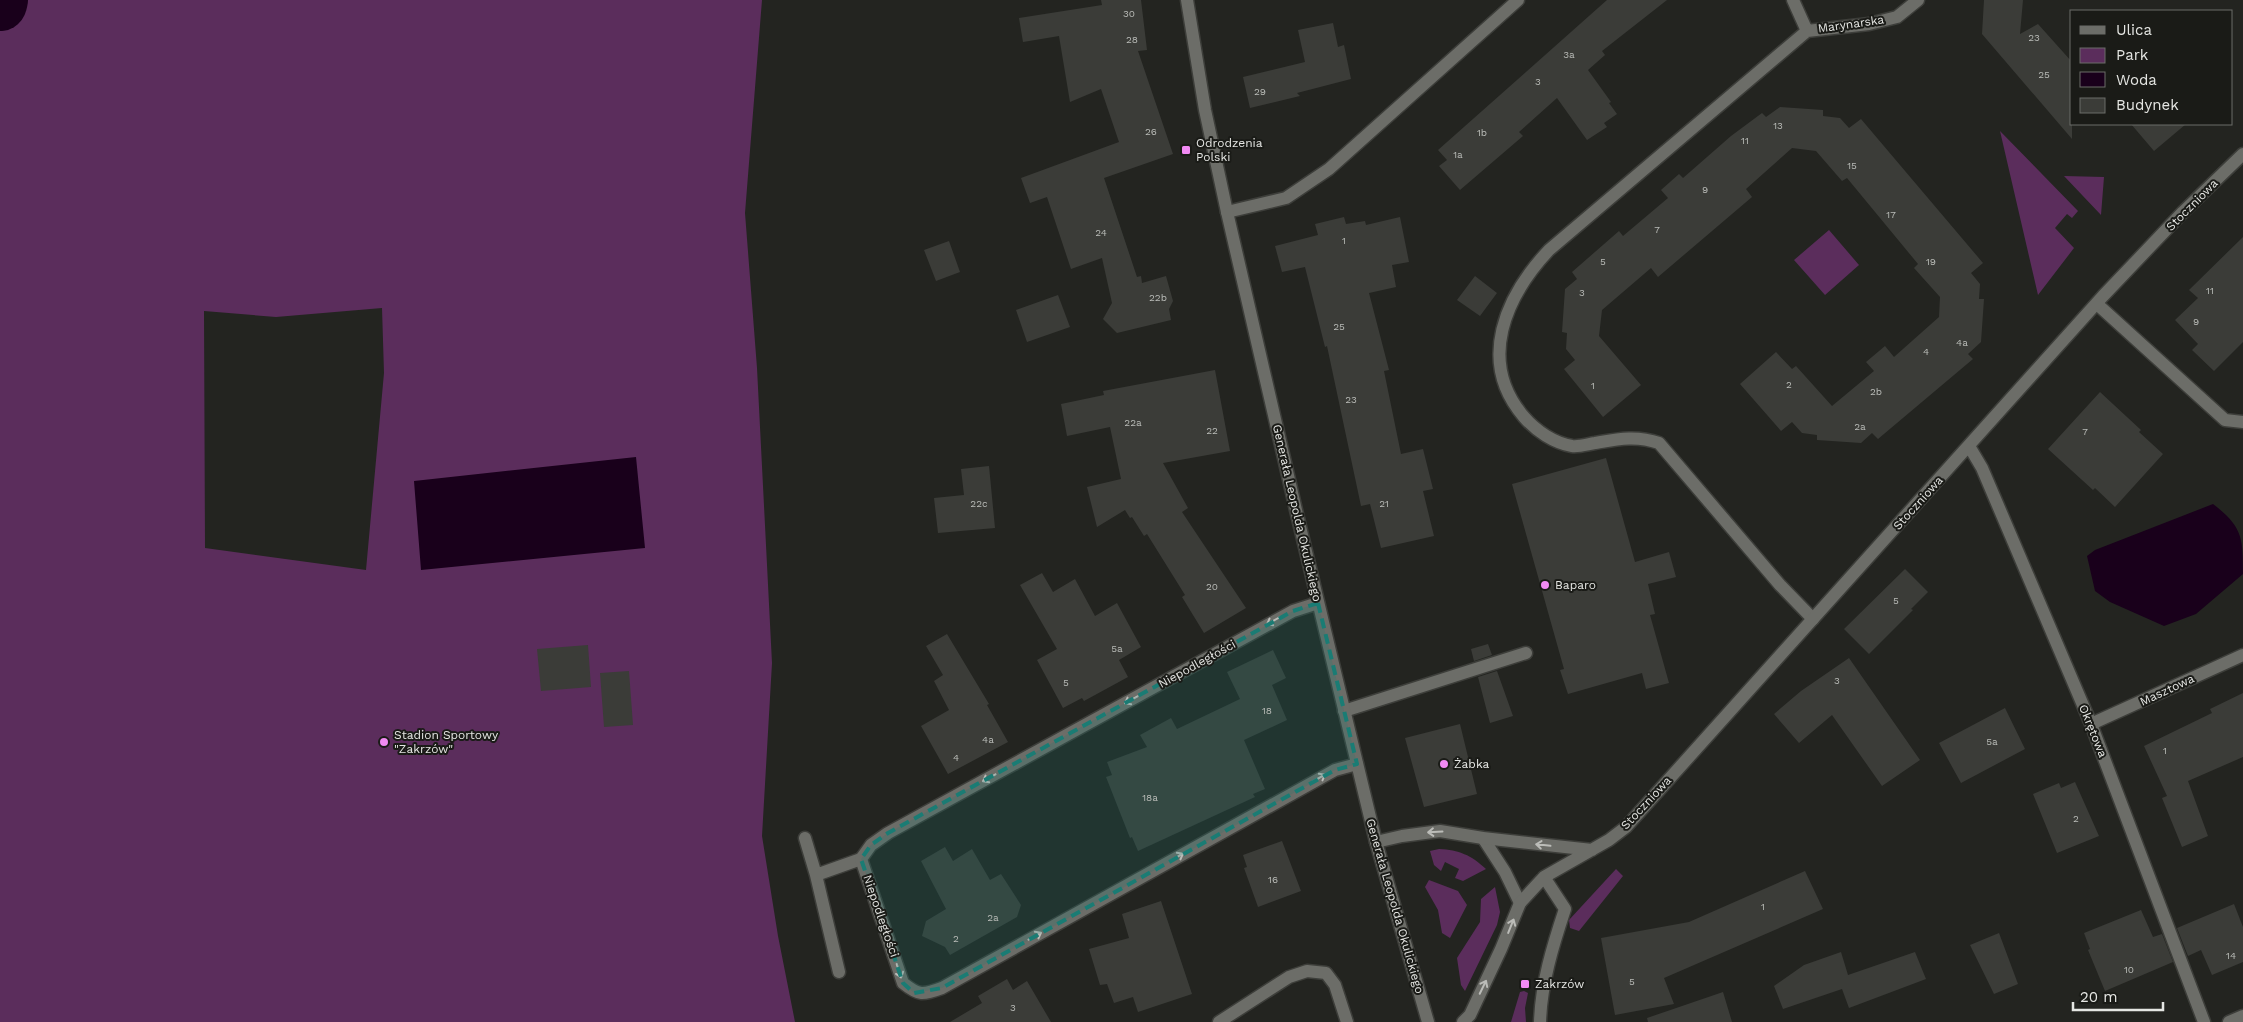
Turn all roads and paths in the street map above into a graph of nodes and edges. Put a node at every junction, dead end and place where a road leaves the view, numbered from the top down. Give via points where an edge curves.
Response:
1 (1187, 0) edge
2 (1518, 0) edge
3 (1793, 0) edge
4 (1918, 0) edge
5 (1808, 30) junction
6 (2243, 154) edge
7 (1227, 212) junction
8 (2097, 304) junction
9 (2243, 422) edge
10 (1969, 446) junction
11 (1318, 603) junction
12 (1812, 620) junction
13 (1526, 653) dead end
14 (2243, 655) edge
15 (1344, 711) junction
16 (2091, 724) junction
17 (1357, 764) junction
18 (805, 838) dead end
19 (1483, 838) junction
20 (1376, 842) junction
21 (1592, 850) junction
22 (862, 859) junction
23 (816, 875) junction
24 (1544, 877) junction
25 (1520, 903) junction
26 (840, 972) dead end
27 (2243, 1016) edge
28 (1219, 1022) edge
29 (1347, 1022) edge
30 (1428, 1022) edge
31 (1463, 1022) edge
32 (1540, 1022) edge
33 (2204, 1022) edge
34 (2228, 1022) edge

1 - 7 street, Generała Leopolda Okulickiego
2 - 7 street via 1329,168 1286,198
3 - 5 street
4 - 5 street, Marynarska via 1897,17 1869,24
5 - 12 street via 1549,250 1526,276 1508,310 1502,331 1500,360 1508,391 1518,410 1543,434 1574,447 1628,437 1659,442
6 - 8 street, Stoczniowa via 2183,212
7 - 11 street, Generała Leopolda Okulickiego
8 - 9 street via 2225,420
8 - 10 street, Stoczniowa
10 - 12 street, Stoczniowa
10 - 16 street, Okrętowa via 1982,468
11 - 15 street, Generała Leopolda Okulickiego
11 -> 22 street, Niepodległości via 1293,610 888,833 871,845
12 - 21 street, Stoczniowa via 1626,826
13 - 15 street
14 - 16 street, Masztowa
15 - 17 street, Generała Leopolda Okulickiego
16 - 33 street, Okrętowa
17 - 20 street, Generała Leopolda Okulickiego
22 -> 17 street, Niepodległości via 903,983 914,993 926,994 1334,770
18 - 23 street
19 -> 20 street via 1440,831
21 -> 19 street
19 - 25 street
20 - 30 street, Generała Leopolda Okulickiego
21 - 24 street, Stoczniowa
22 - 23 street
23 - 26 street
24 - 25 street, Stoczniowa
24 - 32 street via 1565,908 1540,1005
31 -> 25 street, Stoczniowa via 1470,1015
27 - 34 street
28 - 29 street via 1289,977 1307,971 1326,973 1335,985

